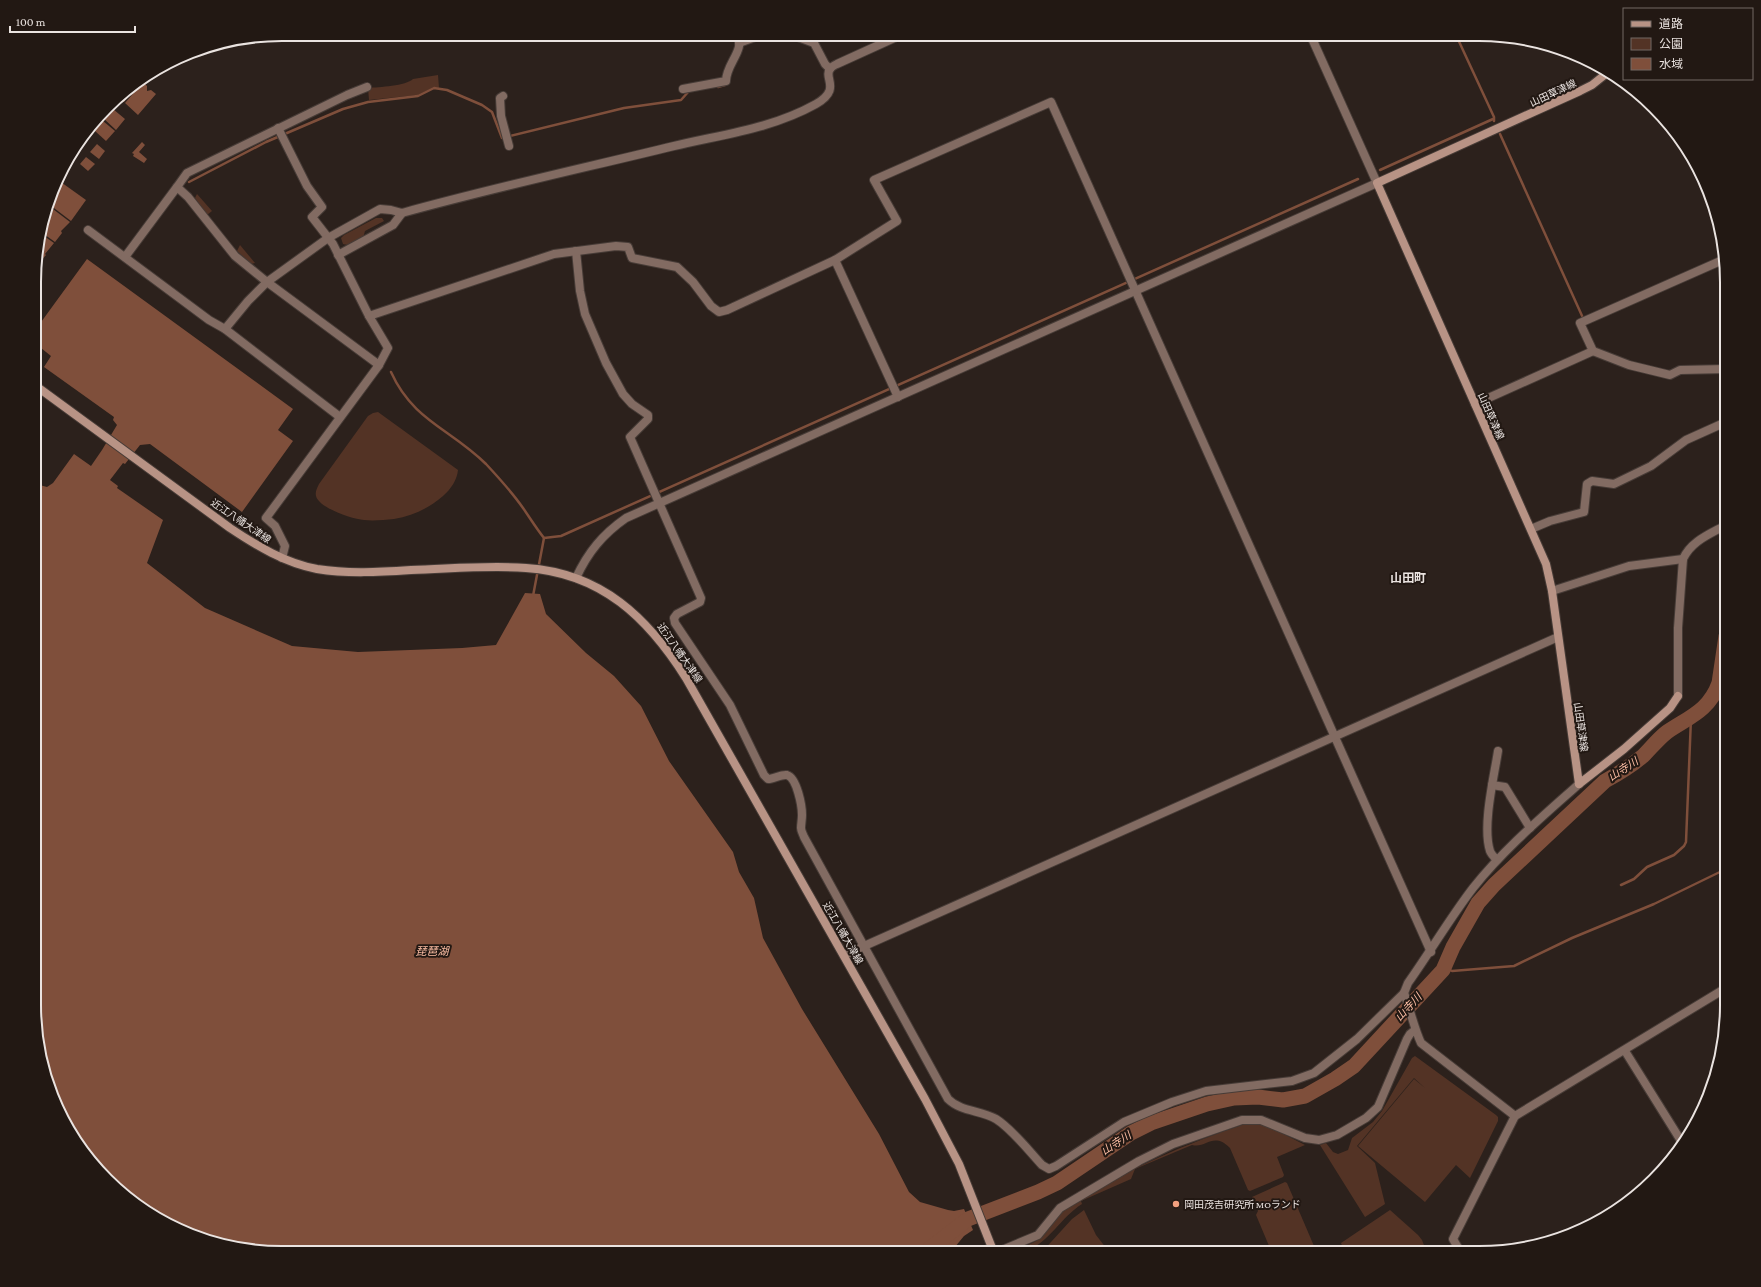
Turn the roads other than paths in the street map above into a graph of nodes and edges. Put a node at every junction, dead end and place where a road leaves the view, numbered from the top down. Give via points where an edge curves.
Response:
1 (738, 41) edge
2 (809, 41) edge
3 (888, 41) edge
4 (1313, 41) edge
5 (830, 69) junction
6 (1604, 76) edge
7 (367, 87) dead end
8 (683, 89) dead end
9 (503, 96) dead end
10 (278, 128) junction
11 (509, 146) dead end
12 (1377, 184) junction
13 (177, 187) junction
14 (402, 213) junction
15 (88, 230) dead end
16 (328, 238) junction
17 (576, 251) junction
18 (338, 255) junction
19 (125, 257) junction
20 (835, 260) junction
21 (1719, 261) edge
22 (267, 282) junction
23 (1136, 291) junction
24 (369, 316) junction
25 (225, 329) junction
26 (1593, 351) junction
27 (379, 365) junction
28 (1720, 369) edge
29 (41, 390) edge
30 (895, 390) junction
31 (1475, 404) junction
32 (340, 417) junction
33 (1720, 425) edge
34 (659, 504) junction
35 (1720, 528) edge
36 (1531, 529) junction
37 (282, 558) junction
38 (1683, 559) junction
39 (576, 578) junction
40 (1552, 591) junction
41 (1558, 637) junction
42 (1678, 696) joint
43 (1335, 736) junction
44 (1498, 751) dead end
45 (1579, 784) junction
46 (1492, 785) junction
47 (1530, 828) junction
48 (1497, 860) junction
49 (865, 946) junction
50 (1431, 952) junction
51 (844, 955) junction
52 (1720, 992) edge
53 (1405, 996) junction
54 (1415, 1030) junction
55 (1625, 1050) junction
56 (1515, 1116) junction
57 (1679, 1138) edge
58 (992, 1246) edge
59 (1012, 1246) edge
60 (1457, 1246) edge

1 - 8 street via 739,47 728,70 726,81
2 - 5 street via 814,43 824,64
3 - 5 street
4 - 12 street
5 - 14 street via 830,91 821,101 774,123 582,167
6 - 12 main road, 山田草津線 via 1580,92
7 - 10 street
9 - 11 street via 500,98 500,116
10 - 13 street via 187,173
10 - 16 street via 308,186 322,207 312,217
12 - 23 street
12 - 31 main road, 山田草津線
13 - 19 street
13 - 22 street via 235,256
14 - 16 street via 380,209
14 - 18 street via 393,225
15 - 19 street
16 - 18 street
16 - 22 street
17 - 20 street via 628,247 632,258 677,266 719,312
17 - 24 street via 554,254
17 - 34 street via 585,314 606,362 623,394 648,415 648,419 630,437
18 - 24 street
19 - 25 street
20 - 23 street via 898,221 874,180 1051,102
20 - 30 street
21 - 26 street via 1580,324
22 - 25 street
22 - 27 street
23 - 30 street
23 - 43 street
24 - 27 street via 388,348
25 - 32 street
26 - 28 street via 1629,365 1670,374 1680,370
26 - 31 street
27 - 32 street
29 - 37 main road, 近江八幡大津線 via 247,540
30 - 34 street
31 - 36 main road, 山田草津線
32 - 37 street via 266,518 275,526 285,546
33 - 36 street via 1686,440 1651,466 1614,484 1589,482 1584,512
34 - 39 street via 626,518 606,533 588,555
34 - 49 street via 701,598 700,602 677,614 674,618 675,623 730,705 764,775 768,780 782,776 792,778 802,814 801,829
35 - 38 street via 1691,546
36 - 40 main road, 山田草津線 via 1546,564
37 - 39 main road, 近江八幡大津線 via 318,569 348,572 533,568
38 - 40 street via 1629,566
38 - 42 street via 1678,628
39 - 51 main road, 近江八幡大津線 via 599,588 628,608 649,627 675,660
40 - 41 main road, 山田草津線
41 - 43 street
41 - 45 main road, 山田草津線
42 - 45 main road via 1670,708 1624,749
43 - 49 street
43 - 50 street
44 - 46 street
45 - 47 street
46 - 47 street via 1505,787
46 - 48 street via 1487,827 1490,851
47 - 48 street
48 - 50 street via 1473,889
49 - 51 street
49 - 53 street via 948,1099 964,1109 998,1120 1049,1169 1124,1122 1172,1102 1206,1091 1292,1081 1314,1073
50 - 53 street via 1408,983
51 - 58 main road, 近江八幡大津線 via 940,1126
52 - 55 street
53 - 54 street
54 - 56 street via 1421,1043
54 - 59 street via 1407,1039 1378,1106 1366,1118 1337,1135 1319,1140 1305,1138 1261,1120 1242,1120 1139,1161 1060,1208 1038,1235
55 - 56 street
55 - 57 street
56 - 60 street via 1453,1239

